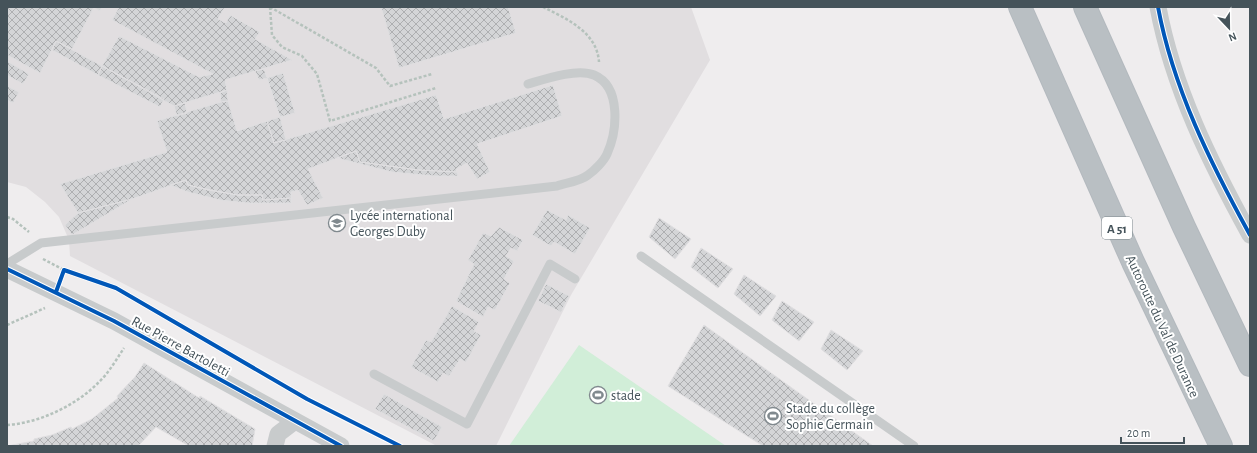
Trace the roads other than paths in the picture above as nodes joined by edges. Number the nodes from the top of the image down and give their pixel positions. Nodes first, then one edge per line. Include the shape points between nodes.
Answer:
1 (1020, 7) edge
2 (1085, 7) edge
3 (1158, 7) edge
4 (528, 84) dead end
5 (1250, 235) edge
6 (641, 256) dead end
7 (7, 264) edge
8 (7, 268) edge
9 (575, 279) dead end
10 (1250, 365) edge
11 (374, 374) dead end
12 (295, 421) junction
13 (275, 446) edge
14 (341, 446) edge
15 (914, 446) edge
16 (1220, 446) edge

1 - 16 highway, Autoroute du Val de Durance / A 51 via 1133,262
2 - 10 highway
3 - 5 street via 1171,59 1187,104 1219,176
4 - 7 lane via 570,73 594,75 609,87 616,107 614,127 606,155 588,176 557,186 41,243
6 - 15 lane
8 - 12 street, Rue Pierre Bartoletti
9 - 11 lane via 550,264 467,424
12 - 13 street via 278,434
12 - 14 street, Rue Pierre Bartoletti

